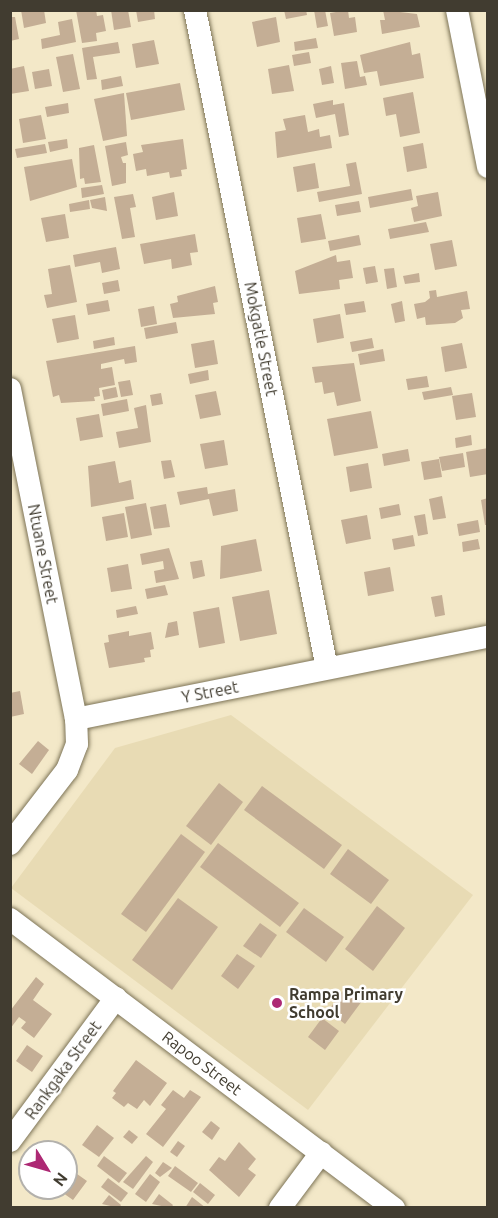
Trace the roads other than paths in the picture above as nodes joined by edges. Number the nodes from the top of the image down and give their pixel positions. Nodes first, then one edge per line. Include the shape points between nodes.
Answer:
1 (195, 10) edge
2 (457, 10) edge
3 (488, 167) edge
4 (10, 389) edge
5 (18, 471) edge
6 (488, 637) edge
7 (327, 668) junction
8 (76, 719) junction
9 (10, 844) edge
10 (10, 919) edge
11 (116, 999) junction
12 (10, 1142) edge
13 (321, 1153) junction
14 (280, 1208) edge
15 (394, 1208) edge

1 - 7 street, Mokgatle Street
2 - 3 street
4 - 5 street, Ntuane Street
5 - 8 street, Ntuane Street
6 - 7 street, Y Street
7 - 8 street, Y Street
8 - 9 street via 77,744 67,770
10 - 11 street, Rapoo Street
11 - 12 street, Rankgaka Street
11 - 13 street, Rapoo Street
13 - 14 street
13 - 15 street, Rapoo Street

